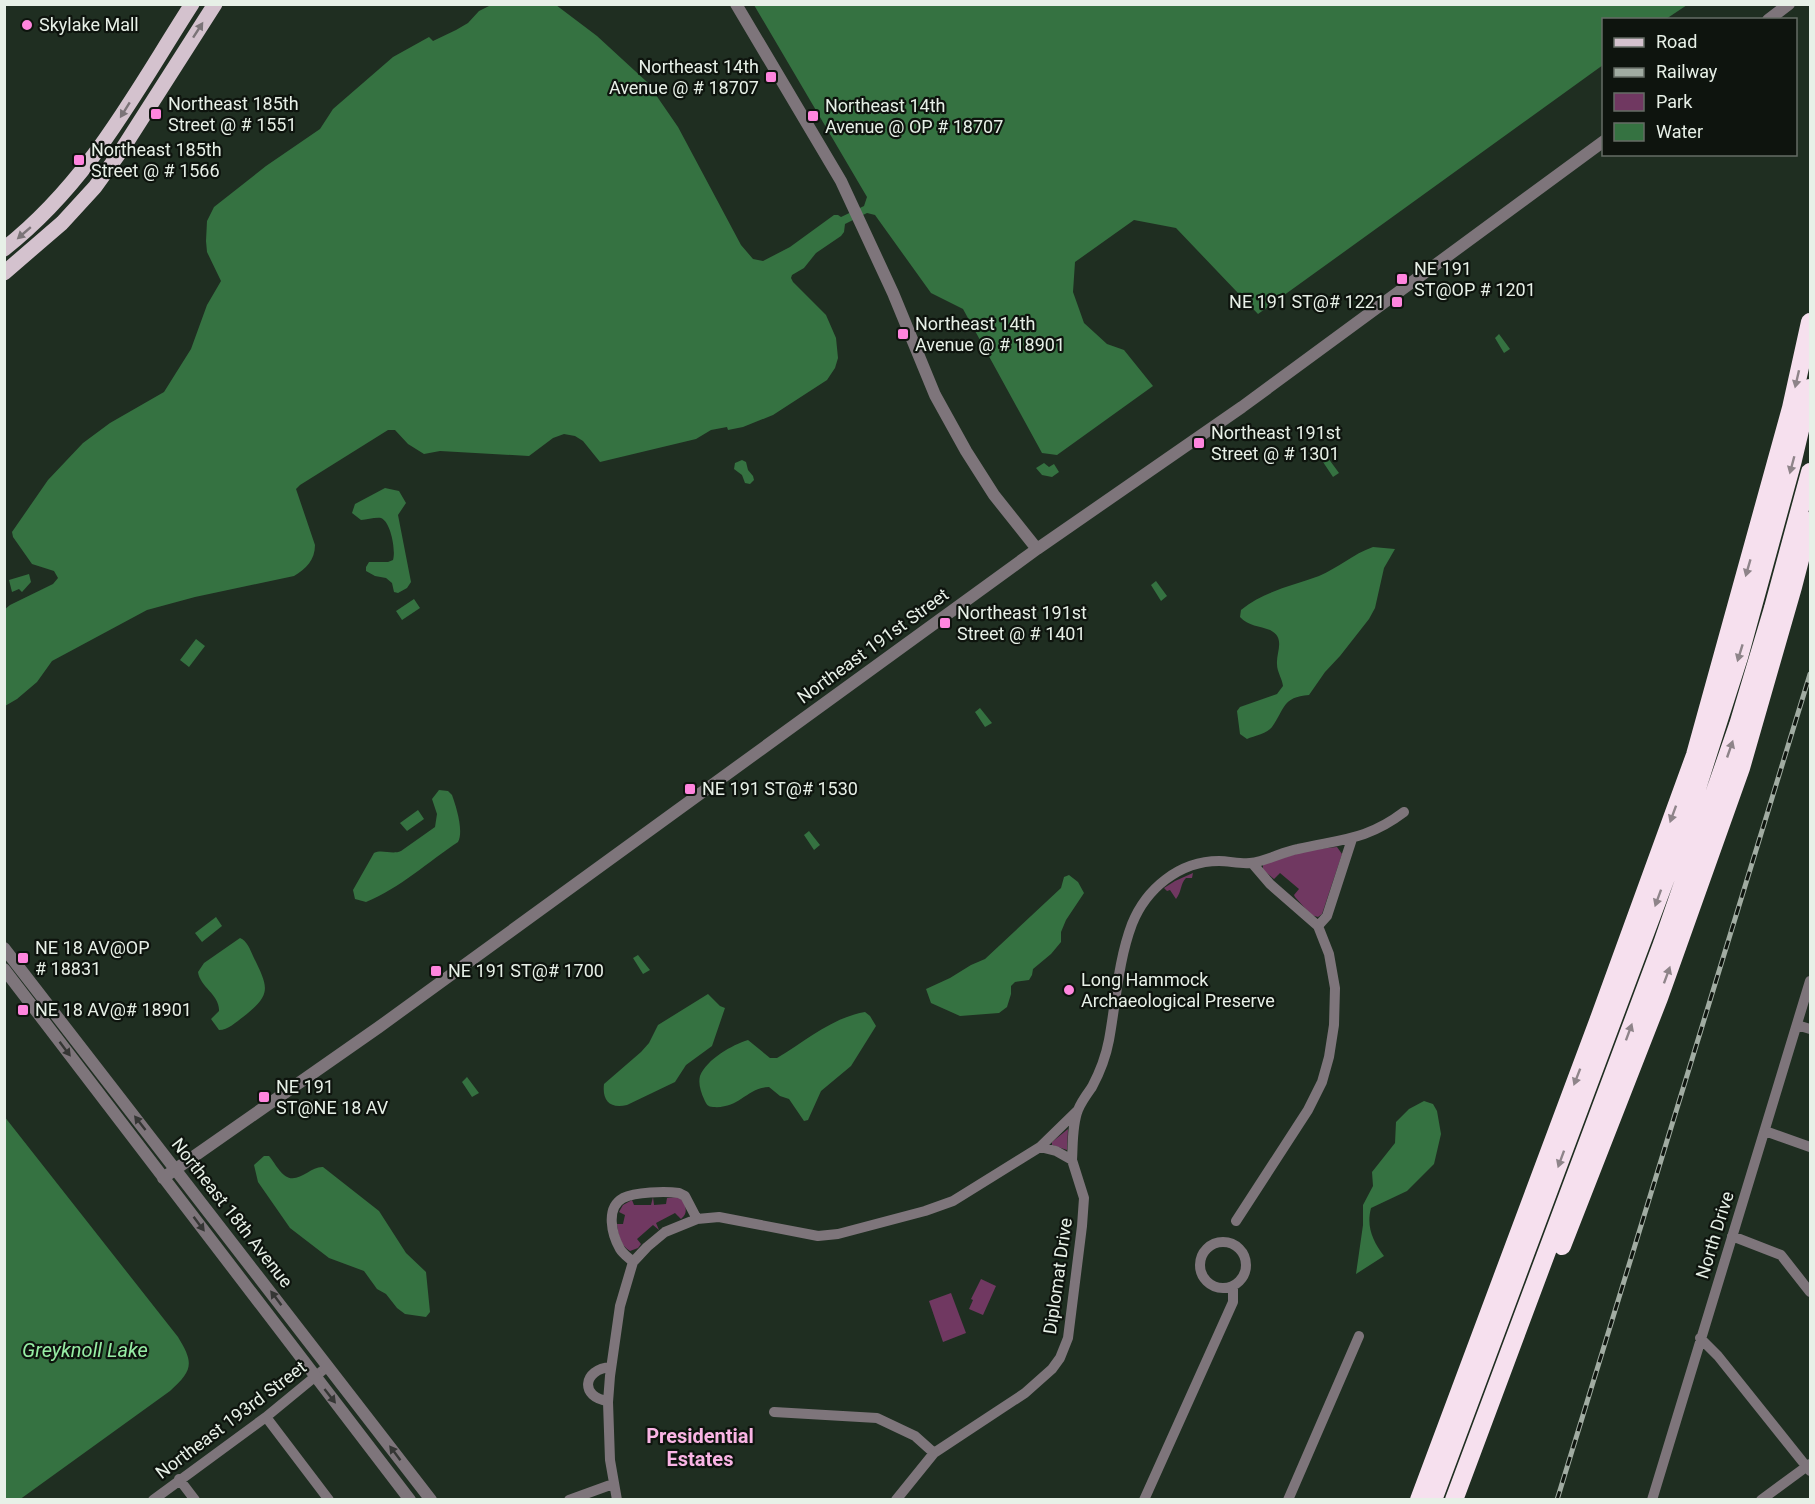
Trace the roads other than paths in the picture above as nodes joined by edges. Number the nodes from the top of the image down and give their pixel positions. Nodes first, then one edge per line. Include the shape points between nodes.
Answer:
1 (192, 4) edge
2 (215, 4) edge
3 (736, 4) edge
4 (1789, 4) edge
5 (1771, 18) edge
6 (166, 46) junction
7 (182, 56) junction
8 (1602, 142) edge
9 (71, 186) junction
10 (45, 213) junction
11 (62, 223) junction
12 (41, 243) junction
13 (4, 249) edge
14 (4, 273) edge
15 (1810, 322) edge
16 (1810, 388) edge
17 (1810, 472) edge
18 (1810, 521) edge
19 (1037, 549) junction
20 (1404, 812) dead end
21 (1352, 839) junction
22 (1252, 863) junction
23 (1318, 926) junction
24 (4, 948) edge
25 (4, 969) edge
26 (1810, 981) edge
27 (1797, 1025) junction
28 (1810, 1029) edge
29 (1078, 1110) junction
30 (1766, 1131) junction
31 (1040, 1147) junction
32 (1810, 1148) edge
33 (1072, 1160) junction
34 (177, 1169) junction
35 (163, 1178) junction
36 (697, 1219) junction
37 (1236, 1221) dead end
38 (1732, 1236) junction
39 (633, 1262) junction
40 (1233, 1286) junction
41 (1810, 1292) edge
42 (1359, 1336) dead end
43 (1700, 1338) junction
44 (328, 1366) junction
45 (611, 1367) junction
46 (315, 1377) junction
47 (608, 1401) junction
48 (774, 1412) dead end
49 (266, 1417) junction
50 (934, 1453) junction
51 (1809, 1467) edge
52 (179, 1479) junction
53 (613, 1484) junction
54 (153, 1500) edge
55 (195, 1500) edge
56 (329, 1500) edge
57 (410, 1500) edge
58 (431, 1500) edge
59 (569, 1500) edge
60 (617, 1500) edge
61 (896, 1500) edge
62 (1144, 1500) edge
63 (1288, 1500) edge
64 (1419, 1500) edge
65 (1433, 1500) edge
66 (1454, 1500) edge
67 (1465, 1500) edge
68 (1652, 1500) edge
69 (1761, 1500) edge

1 - 6 main road
7 -> 2 main road
3 - 19 street via 851,202 934,395 994,495
4 - 5 street
6 - 7 main road
6 -> 9 main road via 102,146
7 - 11 main road via 118,155
8 - 19 street, Northeast 191st Street via 1242,407
9 - 10 main road
9 - 11 main road
10 - 12 main road via 47,224
10 -> 13 main road
11 - 12 main road
12 - 14 main road
15 -> 64 highway via 1782,442 1695,755
16 -> 65 highway via 1742,646 1683,832
66 -> 17 highway via 1662,944 1734,736
67 -> 18 highway via 1659,998 1741,768
19 - 34 street, Northeast 191st Street via 386,1023
20 - 21 street via 1386,825
21 - 22 street via 1297,849
21 - 23 street via 1327,916
22 - 23 street
22 - 29 street via 1217,861 1194,865 1154,888 1141,905 1121,964 1107,1051
23 - 37 street via 1329,954 1335,988 1329,1057 1308,1110
34 -> 24 street, Northeast 18th Avenue
25 -> 35 street, Northeast 18th Avenue
26 - 27 street, North Drive
27 - 28 street
27 - 30 street, North Drive
29 - 31 street
29 - 33 street
30 - 32 street
30 - 38 street, North Drive
31 - 33 street
31 - 36 street via 953,1201 838,1234 818,1236 719,1217
33 - 50 street, Diplomat Drive via 1084,1198 1083,1226 1068,1338 1060,1358 1025,1393
34 - 35 street, Northeast 191st Street
44 -> 34 street, Northeast 18th Avenue
35 -> 46 street, Northeast 18th Avenue
36 - 39 street via 666,1232
36 - 39 street via 685,1196 679,1193 620,1199 614,1207 612,1226 620,1250
38 - 41 street via 1781,1255
38 - 43 street, North Drive
39 - 45 street via 620,1306
40 - 40 street via 1214,1286 1203,1277 1202,1255 1211,1244 1227,1241 1245,1256 1246,1272
40 - 62 street via 1233,1302
42 - 63 street
43 - 51 street
43 - 68 street, North Drive
44 - 46 street, Northeast 193rd Street
58 -> 44 street, Northeast 18th Avenue
45 - 47 street
45 - 47 street via 594,1372 588,1386 596,1398
46 - 49 street, Northeast 193rd Street
46 -> 57 street, Northeast 18th Avenue
47 - 53 street
48 - 50 street via 877,1418 915,1436
49 - 52 street, Northeast 193rd Street
49 - 56 street
50 - 61 street, Diplomat Drive
51 - 69 street
52 - 54 street, Northeast 193rd Street
52 - 55 street
53 - 59 street
53 - 60 street

